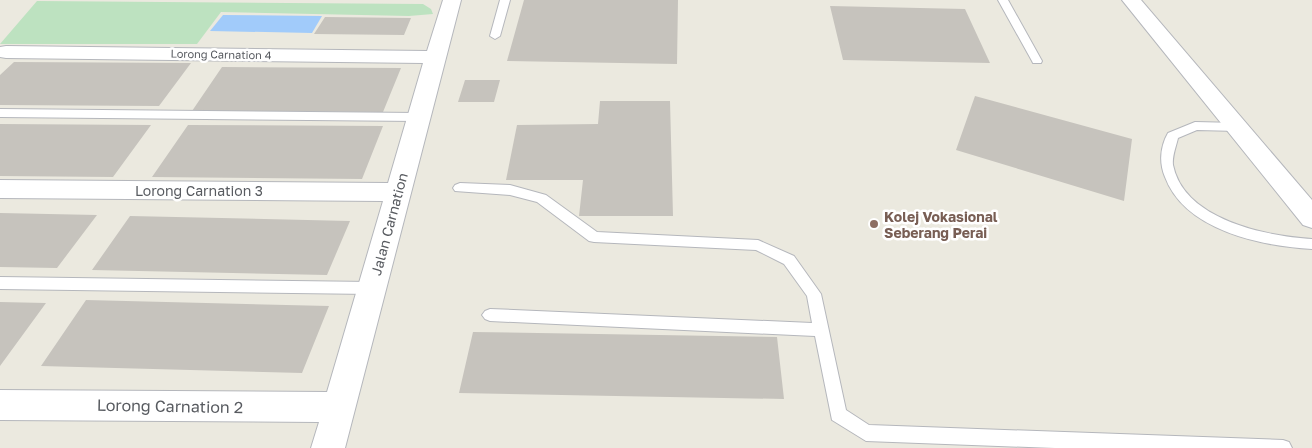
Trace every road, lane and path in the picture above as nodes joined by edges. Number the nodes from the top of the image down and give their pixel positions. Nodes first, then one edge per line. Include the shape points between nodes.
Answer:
1 (452, 0) edge
2 (505, 0) edge
3 (1003, 0) edge
4 (1132, 0) edge
5 (495, 36) dead end
6 (6, 52) dead end
7 (435, 57) junction
8 (1037, 61) dead end
9 (0, 113) edge
10 (418, 117) junction
11 (1238, 127) junction
12 (460, 188) dead end
13 (0, 189) edge
14 (397, 192) junction
15 (1312, 218) edge
16 (1312, 244) edge
17 (0, 283) edge
18 (371, 288) junction
19 (490, 315) dead end
20 (821, 330) junction
21 (0, 404) edge
22 (339, 408) junction
23 (328, 448) edge
24 (1283, 448) edge

1 - 7 street, Jalan Carnation
2 - 5 lane
3 - 8 lane
4 - 11 street
6 - 7 street, Lorong Carnation 4
7 - 10 street, Jalan Carnation
9 - 10 lane
10 - 14 street, Jalan Carnation
11 - 15 street
11 - 16 lane via 1195,126 1172,136 1166,165 1176,189 1201,213 1241,232
12 - 20 lane via 510,190 541,198 594,237 758,245 789,260 814,294
13 - 14 street, Lorong Carnation 3
14 - 18 street, Jalan Carnation
17 - 18 lane
18 - 22 street, Jalan Carnation
19 - 20 lane
20 - 24 lane via 838,414 866,433
21 - 22 street, Lorong Carnation 2
22 - 23 street, Jalan Carnation

